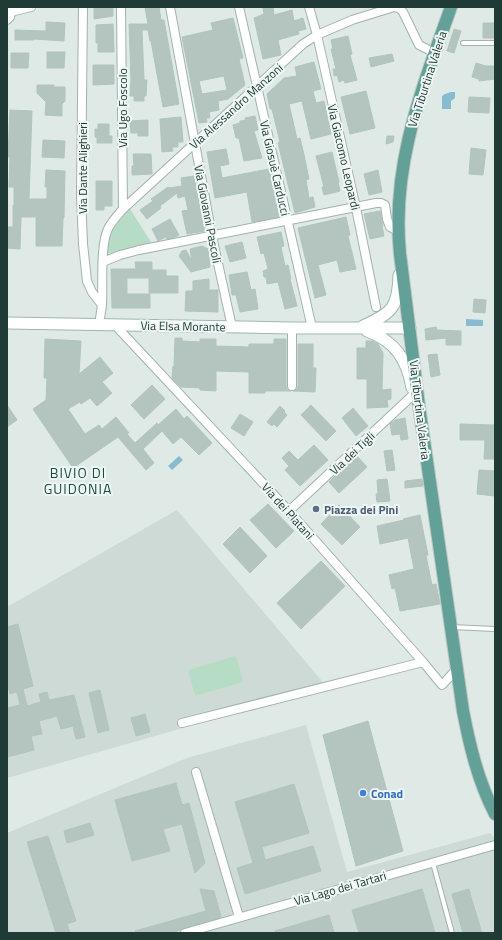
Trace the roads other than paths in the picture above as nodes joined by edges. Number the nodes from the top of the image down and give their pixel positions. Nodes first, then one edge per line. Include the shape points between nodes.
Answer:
1 (31, 7) edge
2 (83, 7) edge
3 (121, 7) edge
4 (170, 7) edge
5 (240, 7) edge
6 (309, 7) edge
7 (451, 7) edge
8 (9, 10) edge
9 (7, 20) edge
10 (317, 35) junction
11 (463, 42) dead end
12 (495, 43) edge
13 (434, 53) junction
14 (257, 88) junction
15 (195, 144) junction
16 (356, 208) junction
17 (123, 209) junction
18 (287, 221) junction
19 (398, 229) junction
20 (212, 236) junction
21 (400, 254) junction
22 (103, 262) junction
23 (102, 305) junction
24 (376, 307) dead end
25 (7, 323) edge
26 (99, 325) junction
27 (115, 325) junction
28 (232, 327) junction
29 (292, 328) junction
30 (312, 328) junction
31 (359, 328) junction
32 (410, 328) junction
33 (292, 386) dead end
34 (414, 394) junction
35 (420, 406) junction
36 (289, 511) junction
37 (450, 627) junction
38 (495, 629) edge
39 (423, 662) junction
40 (456, 670) junction
41 (182, 723) dead end
42 (196, 772) dead end
43 (495, 814) edge
44 (495, 845) edge
45 (433, 862) junction
46 (239, 917) junction
47 (185, 933) edge
48 (452, 933) edge

1 - 8 street
2 - 23 street, Via Dante Alighieri via 83,244 87,281
3 - 17 street, Via Ugo Foscolo
4 - 15 street, Via Giovanni Pascoli
5 - 14 street, Via Giosuè Carducci
6 - 10 street, Via Giacomo Leopardi
7 - 13 main road, Via Tiburtina Valeria
8 - 9 street via 10,17
10 - 13 street, Via Alessandro Manzoni via 366,15 397,8 404,14 419,45
10 - 14 street, Via Alessandro Manzoni via 303,44
10 - 16 street, Via Giacomo Leopardi
11 - 12 lane
13 - 19 main road, Via Tiburtina Valeria via 407,142 399,192
14 - 15 street, Via Alessandro Manzoni
14 - 18 street, Via Giosuè Carducci
15 - 17 street, Via Alessandro Manzoni
15 - 20 street, Via Giovanni Pascoli
16 - 18 street
16 - 19 street via 381,203 386,208 390,227
16 - 24 street, Via Giacomo Leopardi
17 - 22 street, Via Alessandro Manzoni via 107,230
18 - 20 street
18 - 30 street, Via Giosuè Carducci
19 - 21 main road, Via Tiburtina Valeria
20 - 22 street via 139,250
20 - 28 street, Via Giovanni Pascoli
21 - 31 street, Via Elsa Morante via 398,289 394,304 382,317
21 - 32 main road, Via Tiburtina Valeria
22 - 23 street, Via Alessandro Manzoni
23 - 26 street
25 - 26 street, Via Elsa Morante
26 - 27 street, Via Elsa Morante
27 - 28 street, Via Elsa Morante
27 - 36 street, Via dei Platani
28 - 29 street, Via Elsa Morante
29 - 30 street, Via Elsa Morante
29 - 33 street
30 - 31 street, Via Elsa Morante
31 - 32 street, Via Elsa Morante
31 - 34 street, Via Elsa Morante via 380,336 395,348 406,366
32 - 35 main road, Via Tiburtina Valeria
34 - 35 street, Via Elsa Morante
34 - 36 street, Via dei Tigli
35 - 37 main road, Via Tiburtina Valeria
36 - 39 street, Via dei Platani
37 - 38 lane
37 - 40 main road, Via Tiburtina Valeria
39 - 40 street, Via dei Platani via 442,685
39 - 41 street
40 - 43 main road, Via Tiburtina Valeria via 474,760
42 - 46 street
44 - 45 street, Via Lago dei Tartari
45 - 46 street, Via Lago dei Tartari
45 - 48 lane
46 - 47 street, Via Lago dei Tartari

